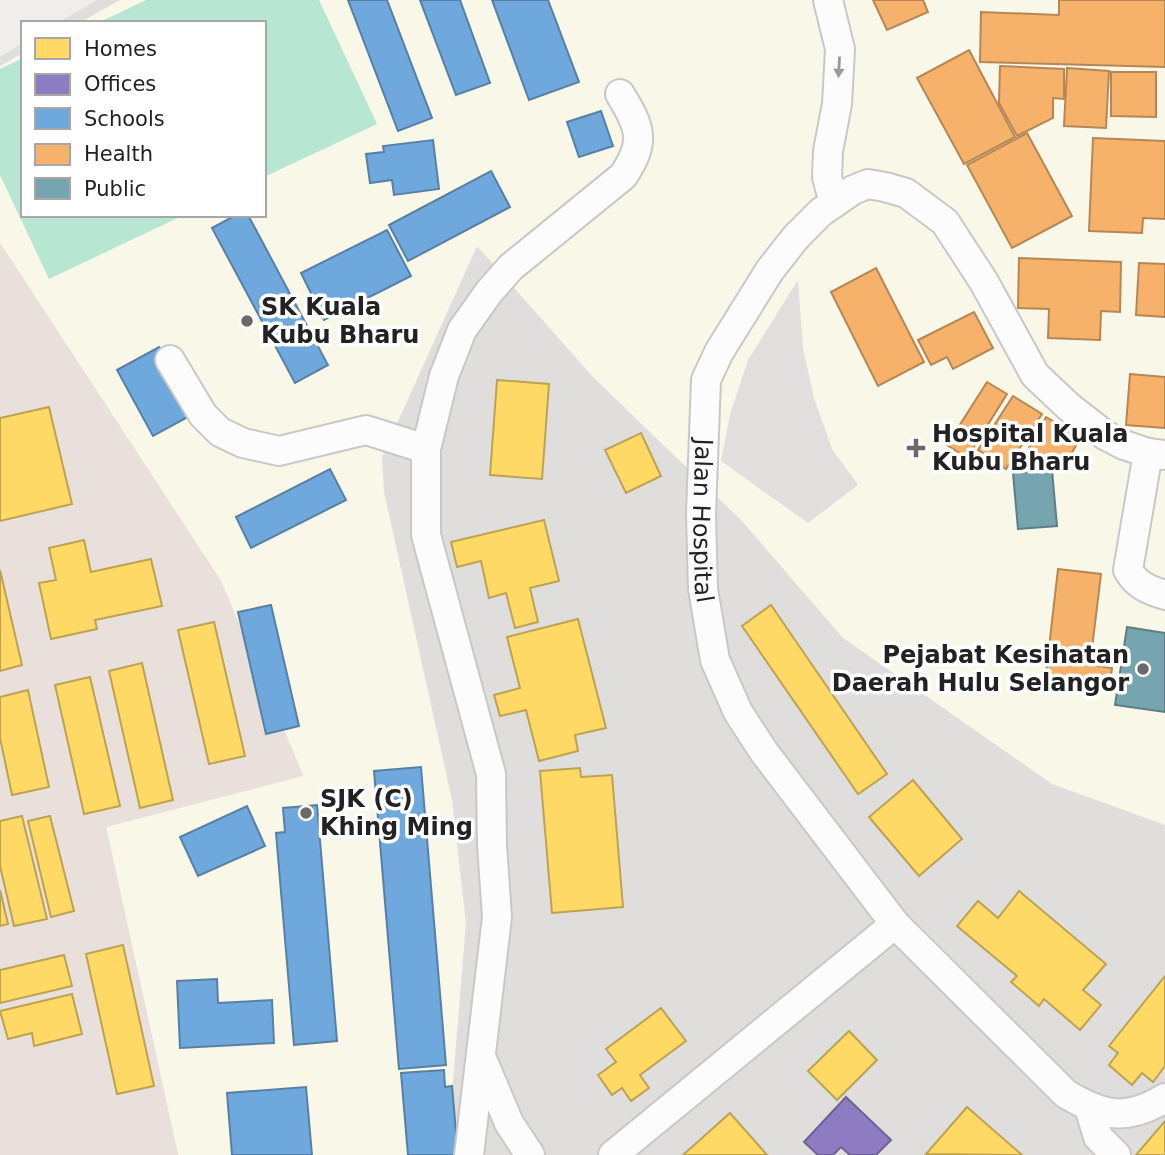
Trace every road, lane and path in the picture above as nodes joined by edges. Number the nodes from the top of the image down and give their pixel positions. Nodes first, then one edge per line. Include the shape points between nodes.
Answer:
1 (828, 0) edge
2 (620, 94) dead end
3 (834, 202) junction
4 (170, 360) dead end
5 (426, 449) junction
6 (1156, 454) edge
7 (1165, 595) edge
8 (895, 925) junction
9 (482, 1059) junction
10 (1165, 1098) edge
11 (1089, 1107) junction
12 (469, 1155) edge
13 (530, 1155) edge
14 (613, 1155) edge
15 (1116, 1155) edge

1 -> 3 street via 840,49 828,151 827,177
2 - 5 street via 640,135 635,158 623,176 511,267 489,292 462,330 444,376
3 - 6 street, Jalan Hospital via 868,184 885,187 906,193 945,222 1035,375 1105,435
3 - 8 street, Jalan Hospital via 796,237 770,270 706,380 703,589 715,660 738,712
4 - 5 street via 203,415 220,432 243,443 279,451 366,430
5 - 9 street via 426,535 491,774 497,917
6 - 7 street via 1128,570 1133,580
8 - 11 street, Jalan Hospital via 1066,1094
8 - 14 street
9 - 12 street
9 - 13 street via 509,1122
10 - 11 street via 1126,1115
11 - 15 street via 1098,1137

